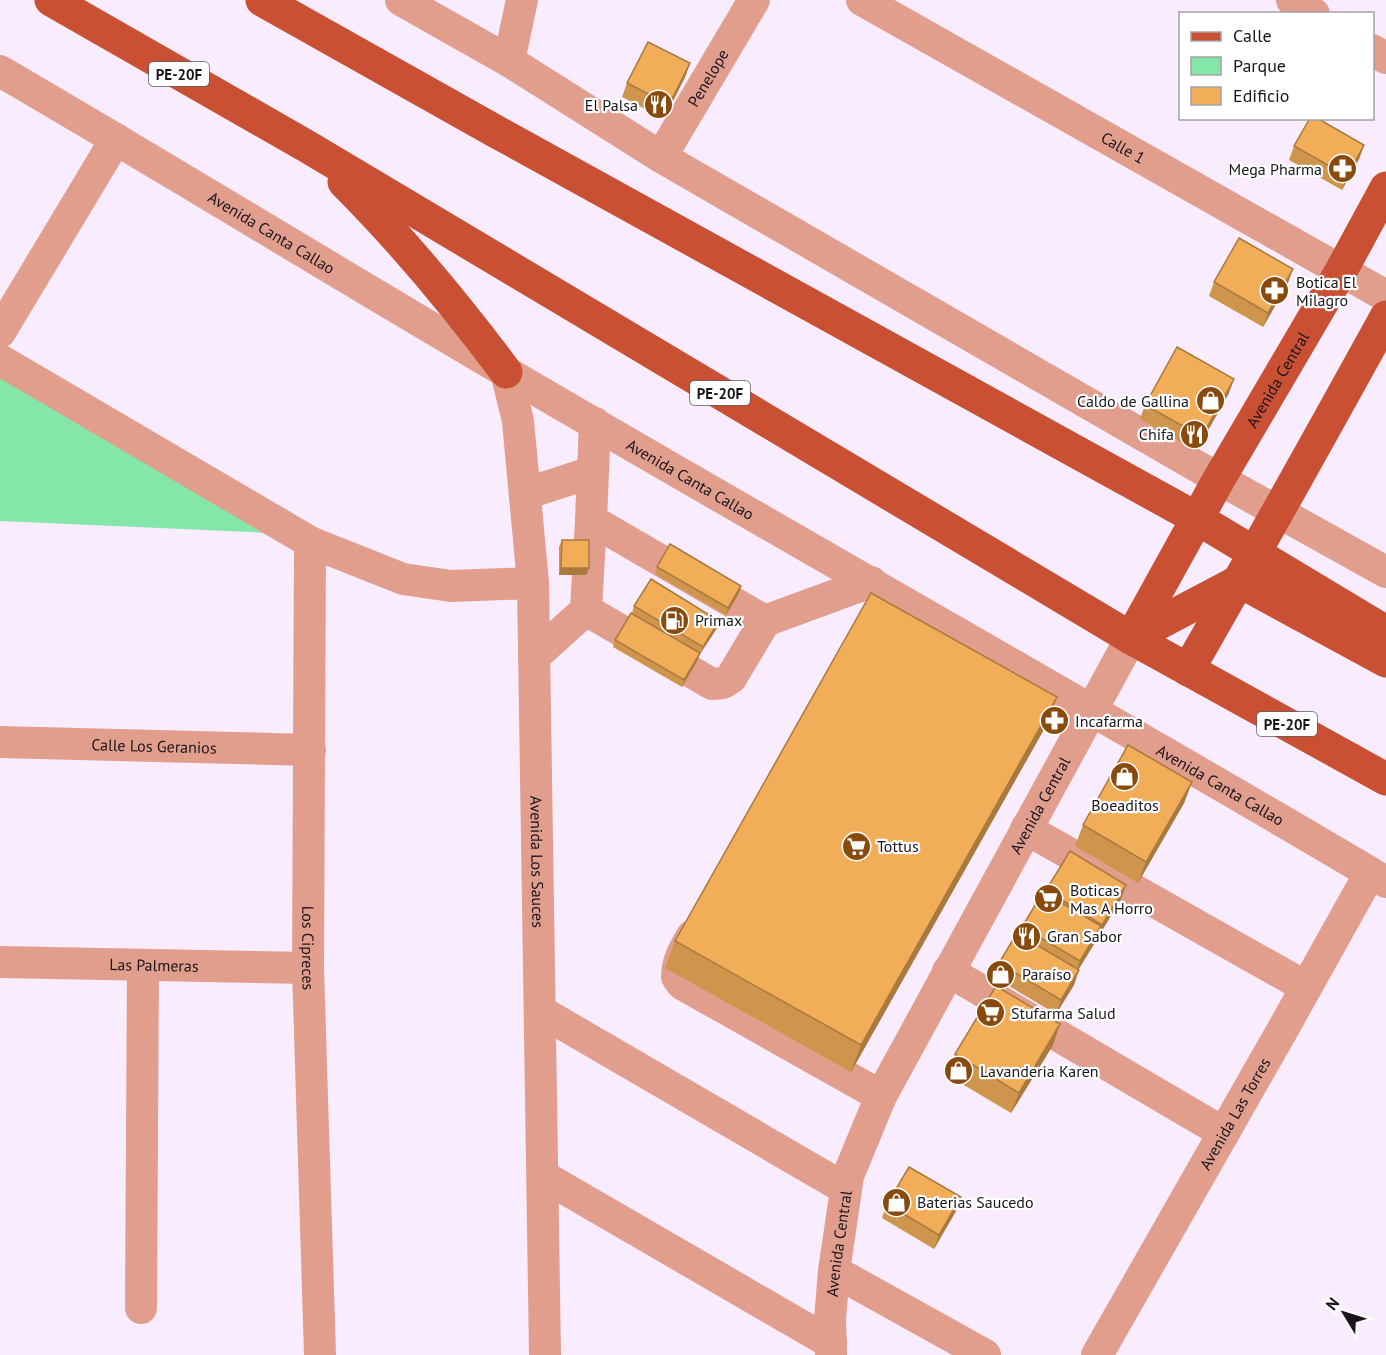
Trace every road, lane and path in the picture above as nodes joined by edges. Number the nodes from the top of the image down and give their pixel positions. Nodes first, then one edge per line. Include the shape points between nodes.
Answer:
1 (51, 0) edge
2 (262, 0) edge
3 (401, 0) edge
4 (522, 0) edge
5 (754, 0) edge
6 (1292, 0) edge
7 (873, 3) edge
8 (1311, 12) edge
9 (509, 61) junction
10 (0, 71) edge
11 (116, 139) junction
12 (308, 147) junction
13 (661, 157) junction
14 (1386, 188) edge
15 (1341, 271) junction
16 (1386, 296) edge
17 (1386, 317) edge
18 (0, 332) edge
19 (0, 360) edge
20 (506, 372) junction
21 (595, 423) junction
22 (592, 472) junction
23 (1219, 479) junction
24 (525, 494) junction
25 (1277, 512) junction
26 (1198, 519) junction
27 (591, 520) junction
28 (310, 542) junction
29 (1255, 553) junction
30 (1386, 572) edge
31 (1239, 581) junction
32 (533, 583) junction
33 (879, 598) junction
34 (586, 610) junction
35 (765, 621) junction
36 (1386, 632) edge
37 (1131, 638) junction
38 (534, 657) junction
39 (1386, 661) edge
40 (1188, 670) junction
41 (1091, 710) junction
42 (0, 742) edge
43 (310, 750) junction
44 (1386, 779) edge
45 (1026, 829) junction
46 (1378, 878) edge
47 (707, 909) edge
48 (0, 962) edge
49 (143, 965) junction
50 (308, 968) junction
51 (948, 971) junction
52 (1306, 987) junction
53 (540, 1011) junction
54 (881, 1096) junction
55 (1224, 1133) junction
56 (543, 1176) junction
57 (846, 1189) junction
58 (834, 1271) junction
59 (141, 1308) dead end
60 (831, 1349) edge
61 (320, 1355) edge
62 (544, 1355) edge
63 (985, 1355) edge
64 (1097, 1355) edge

1 - 12 main road, PE-20F
2 - 26 main road
3 - 9 street
4 - 9 street
5 - 13 street, Penelope
6 - 8 street
7 - 15 street, Calle 1
9 - 13 street
10 - 11 street, Avenida Canta Callao
11 - 18 street
11 - 20 street, Avenida Canta Callao
12 - 20 main road via 376,214 437,283
12 - 37 main road, PE-20F
13 - 23 street
14 - 15 main road, Avenida Central
15 - 16 street, Calle 1
15 - 23 main road, Avenida Central
17 - 25 main road
19 - 28 street
20 - 21 street, Avenida Canta Callao
20 - 24 street, Avenida Los Sauces via 518,421
21 - 22 street
21 - 33 street, Avenida Canta Callao
22 - 24 street
22 - 27 street
23 - 25 street
23 - 26 main road, Avenida Central
24 - 32 street, Avenida Los Sauces
25 - 29 main road
25 - 30 street
26 - 29 main road
26 - 37 main road, Avenida Central
27 - 34 street
27 - 35 street
28 - 32 street via 403,579 451,586
28 - 43 street, Los Cipreces
29 - 31 main road
29 - 36 main road
31 - 37 main road
31 - 39 main road
31 - 40 main road
32 - 38 street, Avenida Los Sauces
33 - 35 street
33 - 41 street, Avenida Canta Callao
34 - 35 street via 712,684 731,678
34 - 38 street
37 - 40 main road, PE-20F
37 - 41 street, Avenida Central
38 - 53 street, Avenida Los Sauces
40 - 44 main road, PE-20F
41 - 45 street, Avenida Central
41 - 46 street, Avenida Canta Callao
42 - 43 street, Calle Los Geranios
43 - 50 street, Los Cipreces
45 - 51 street, Avenida Central
45 - 52 street
46 - 52 street, Avenida Las Torres
47 - 54 street via 679,960 677,977 682,984
48 - 49 street, Las Palmeras
49 - 50 street, Las Palmeras
49 - 59 street
50 - 61 street, Los Cipreces
51 - 54 street, Avenida Central
51 - 55 street
52 - 55 street, Avenida Las Torres
53 - 56 street, Avenida Los Sauces
53 - 57 street
54 - 57 street, Avenida Central
55 - 64 street, Avenida Las Torres
56 - 60 street
56 - 62 street, Avenida Los Sauces
57 - 58 street, Avenida Central
58 - 60 street, Avenida Central
58 - 63 street

